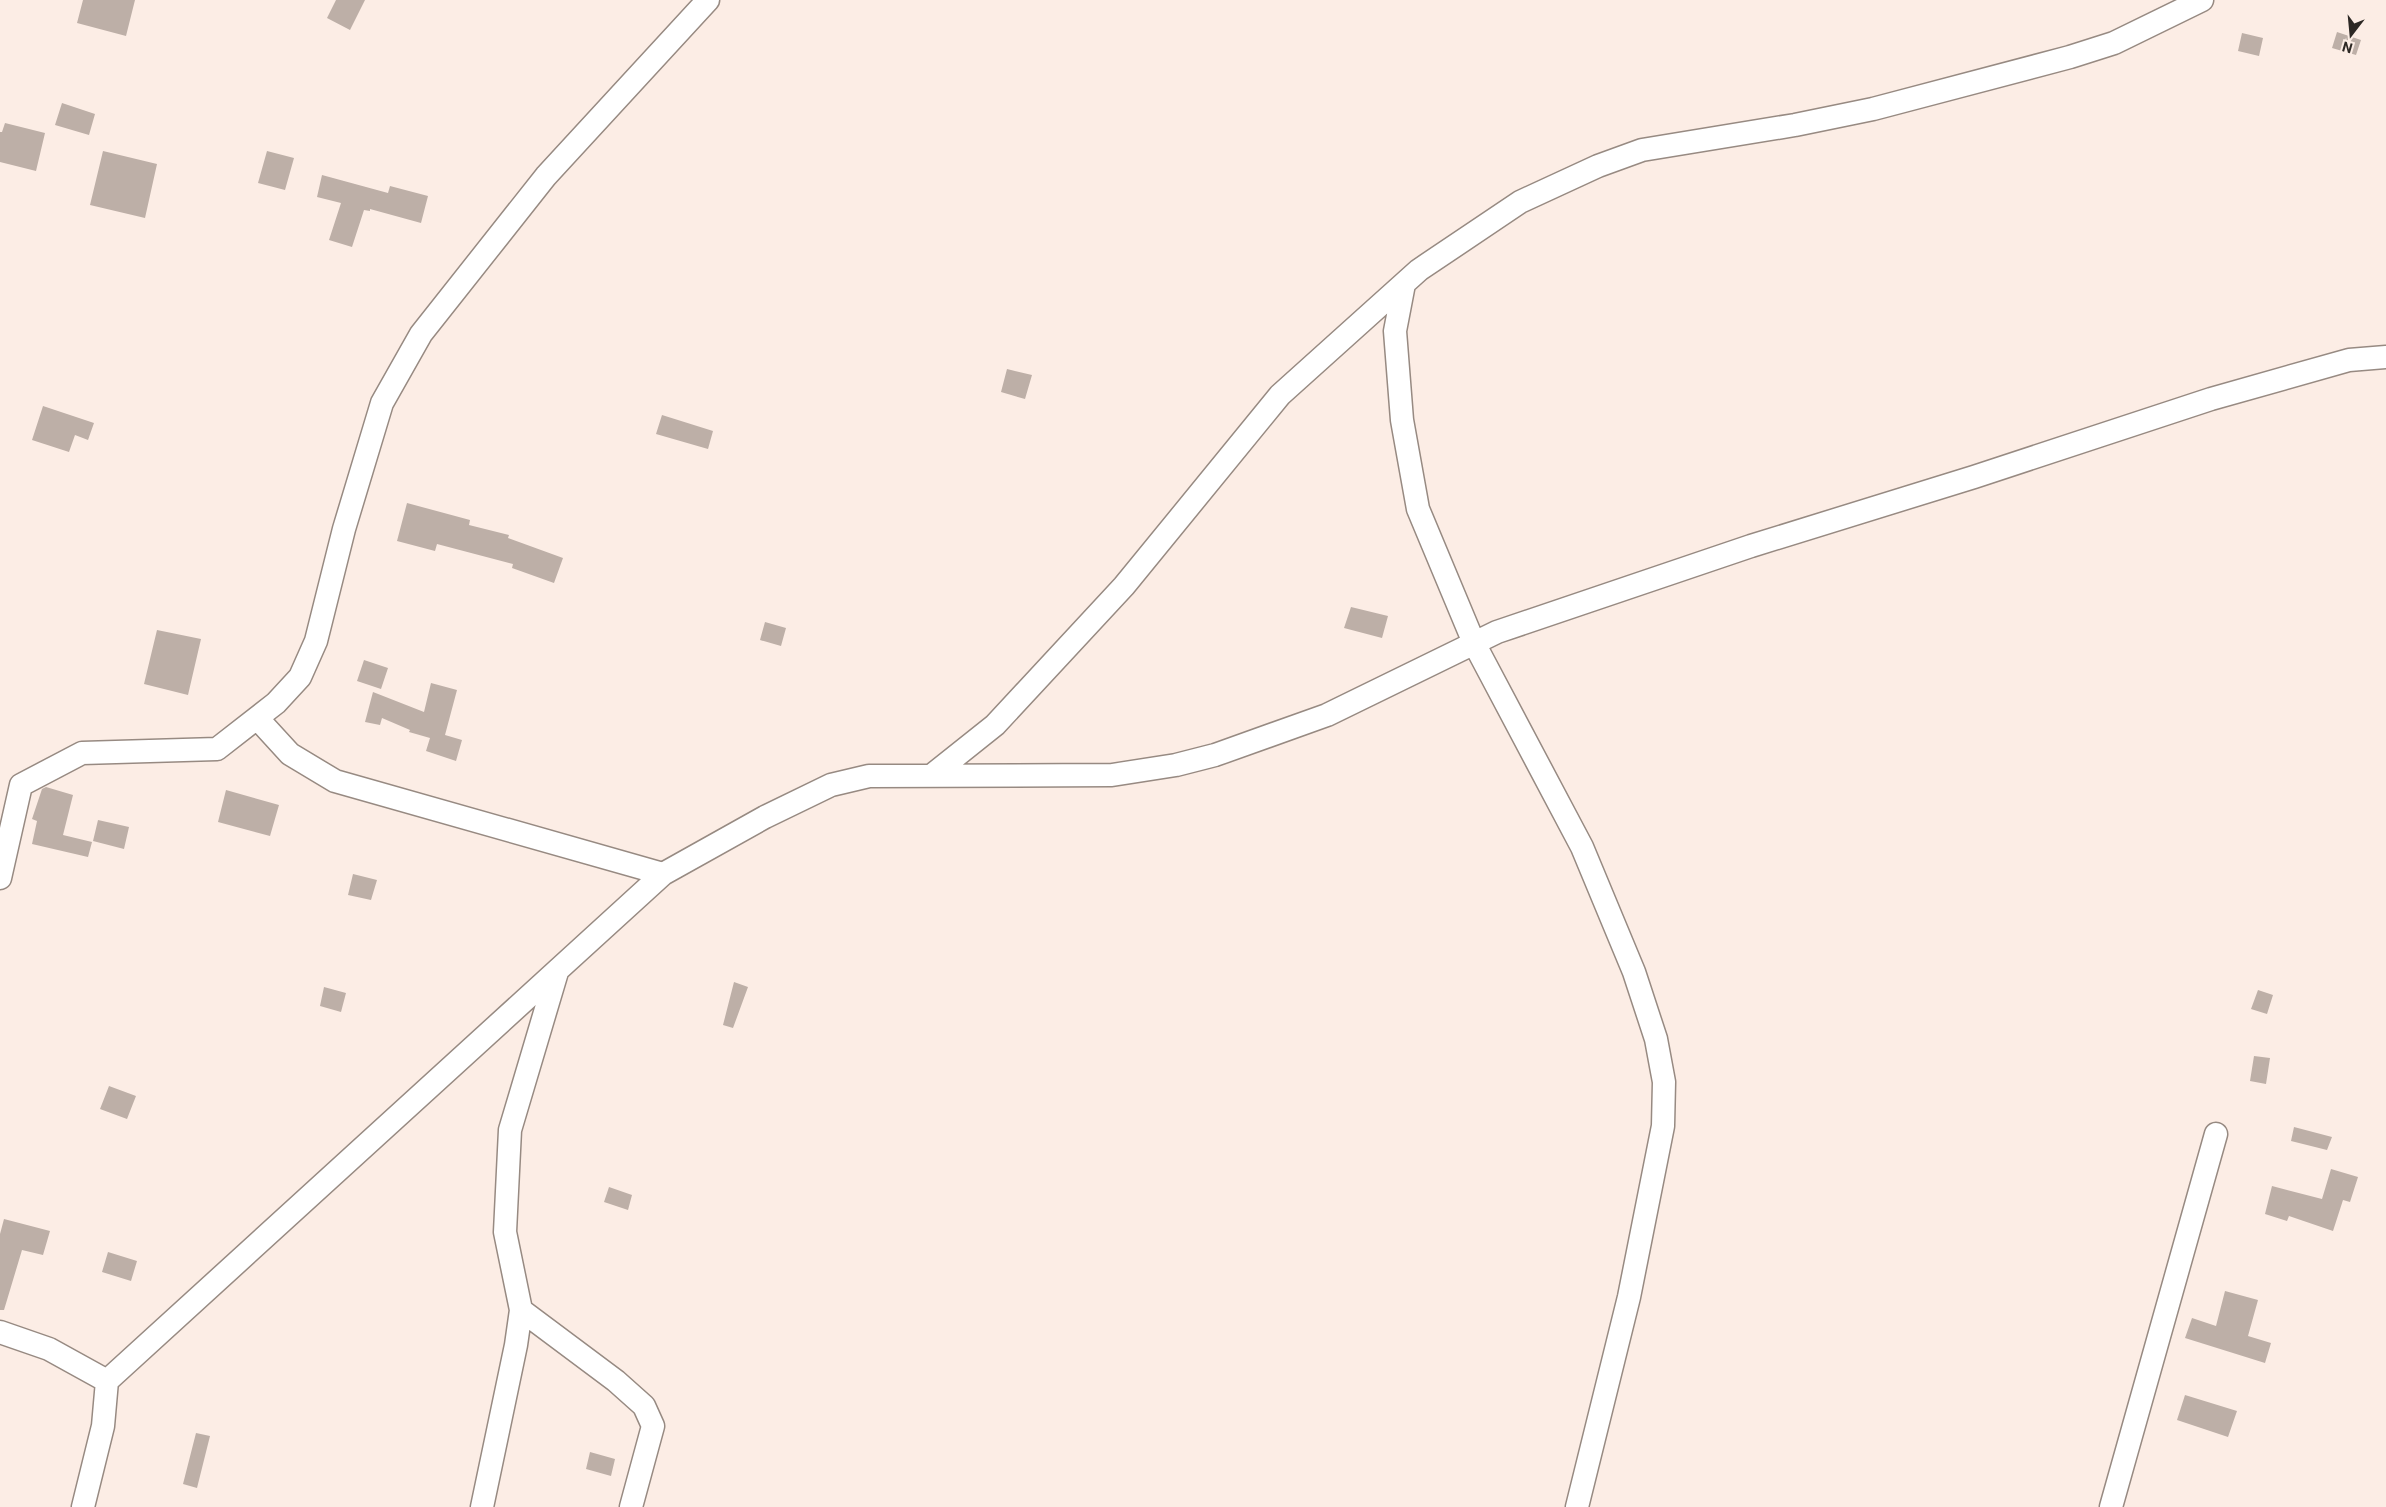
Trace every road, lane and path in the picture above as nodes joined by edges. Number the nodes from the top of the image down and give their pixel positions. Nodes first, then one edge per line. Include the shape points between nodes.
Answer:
1 (708, 0) edge
2 (2202, 0) edge
3 (1404, 284) junction
4 (2386, 357) edge
5 (1474, 644) junction
6 (257, 718) junction
7 (931, 776) junction
8 (663, 874) junction
9 (0, 878) edge
10 (558, 971) junction
11 (2216, 1134) dead end
12 (521, 1310) junction
13 (0, 1332) edge
14 (107, 1381) junction
15 (484, 1506) edge
16 (83, 1507) edge
17 (631, 1507) edge
18 (1578, 1507) edge
19 (2111, 1507) edge

1 - 6 street via 546,176 421,334 382,403 344,529 316,641 300,677
2 - 3 street via 2114,43 2061,60 1796,126 1642,150 1598,166 1520,202 1419,270
3 - 5 street via 1395,331 1402,420 1418,509
3 - 7 street via 1280,395 1124,586 995,725
4 - 5 street via 2349,360 2211,399 1751,546 1497,632
5 - 7 street via 1327,715 1215,756 1112,775
5 - 18 street via 1582,847 1634,972 1656,1039 1664,1082 1663,1126 1631,1288
6 - 8 street via 290,754 335,781
6 - 9 street via 216,749 82,753 21,785
7 - 8 street via 869,776 831,785 765,817
8 - 10 street
10 - 12 street via 510,1130 505,1232
10 - 14 street via 421,1092
11 - 19 street
12 - 15 street
12 - 17 street via 644,1406 653,1426
13 - 14 street via 49,1349
14 - 16 street via 103,1426

